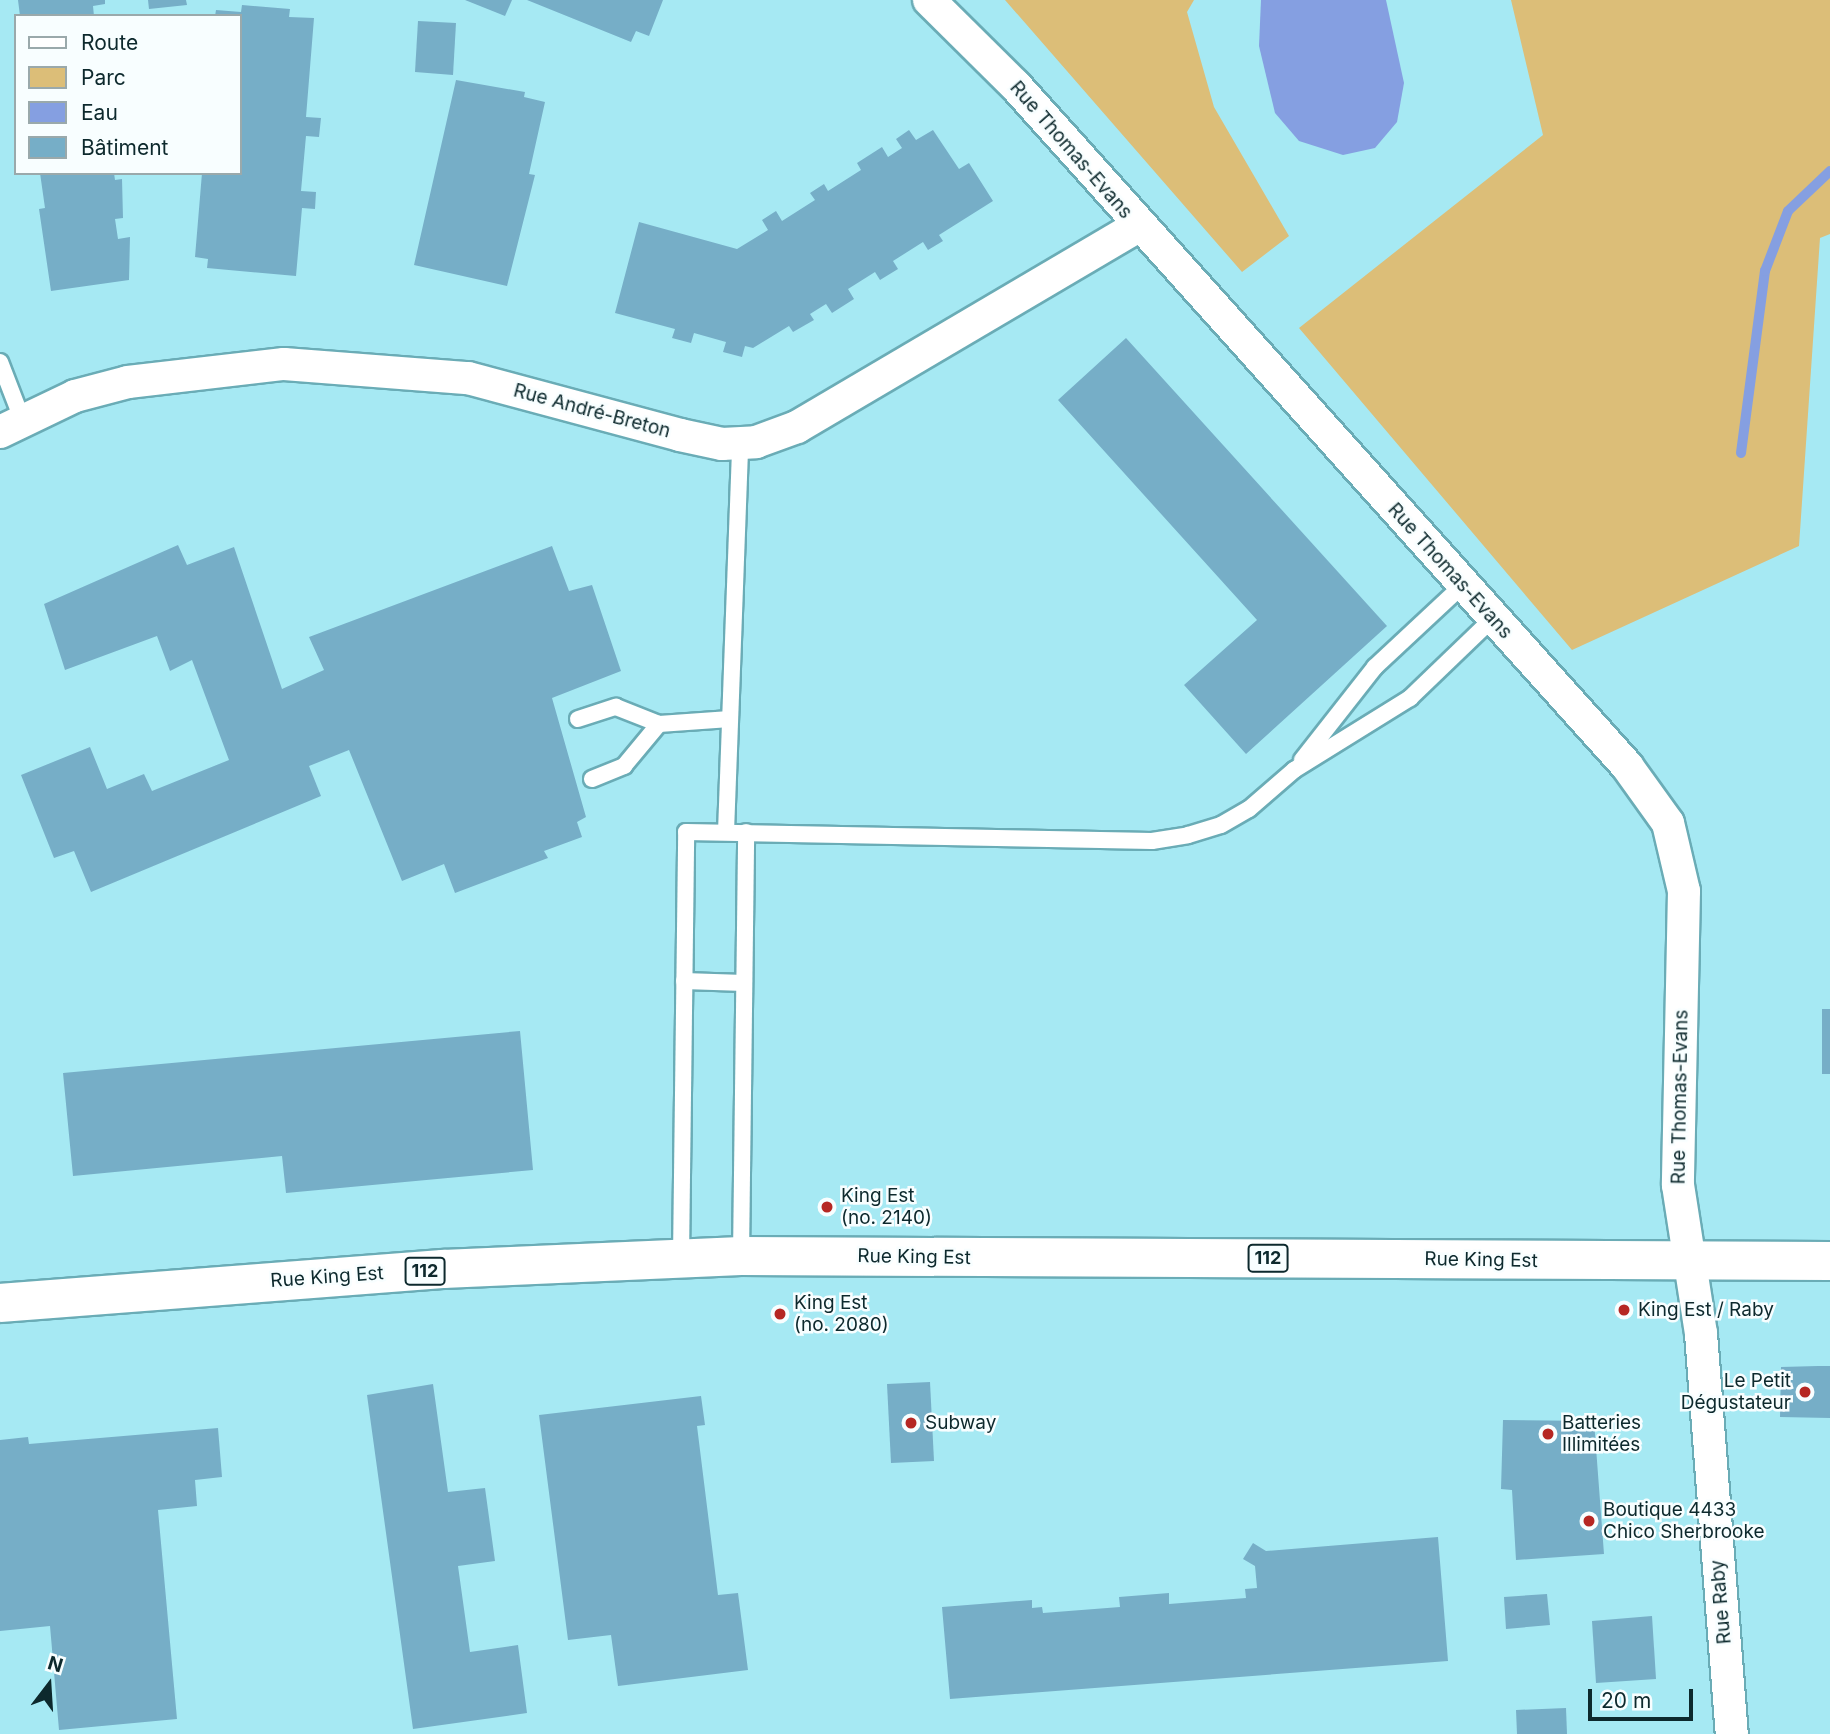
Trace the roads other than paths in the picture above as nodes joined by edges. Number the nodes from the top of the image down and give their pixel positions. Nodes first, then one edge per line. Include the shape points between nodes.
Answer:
1 (929, 0) edge
2 (1139, 226) junction
3 (0, 362) edge
4 (11, 425) edge
5 (740, 443) junction
6 (1463, 585) junction
7 (1493, 618) junction
8 (578, 719) dead end
9 (730, 719) junction
10 (659, 724) junction
11 (1294, 770) junction
12 (592, 779) dead end
13 (726, 832) junction
14 (746, 832) junction
15 (684, 981) junction
16 (744, 983) junction
17 (741, 1256) junction
18 (681, 1258) junction
19 (1686, 1261) junction
20 (1830, 1261) edge
21 (0, 1303) edge
22 (1732, 1734) edge

1 - 2 street, Rue Thomas-Evans via 1015,85
2 - 5 street, Rue André-Breton via 797,427
2 - 6 street, Rue Thomas-Evans
3 - 4 lane
4 - 5 street, Rue André-Breton via 75,396 128,382 284,364 468,378 680,435
5 - 9 lane
6 - 7 street, Rue Thomas-Evans
6 - 11 lane via 1375,667
7 - 11 lane via 1410,698
7 - 19 street, Rue Thomas-Evans via 1649,792 1668,823 1684,891 1678,1185
8 - 10 lane via 616,706
9 - 10 lane
9 - 13 lane
10 - 12 lane via 624,766
11 - 14 lane via 1249,809 1221,825 1152,841
13 - 14 lane
13 - 15 lane via 686,832
14 - 16 lane
15 - 16 lane
15 - 18 lane
16 - 17 lane
17 - 18 main road, Rue King Est / 112
17 - 19 main road, Rue King Est / 112
18 - 21 main road, Rue King Est / 112 via 443,1269
19 - 20 main road, Rue King Est / 112
19 - 22 street, Rue Raby via 1701,1334

